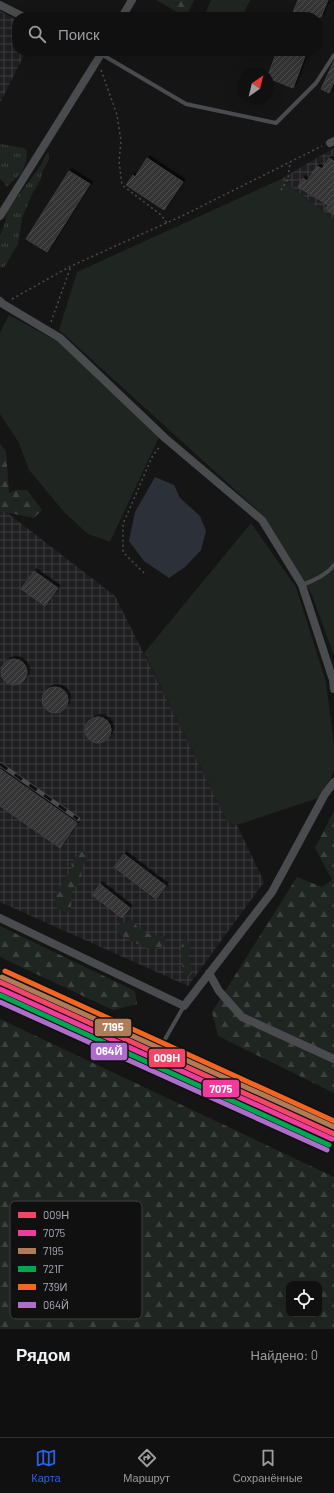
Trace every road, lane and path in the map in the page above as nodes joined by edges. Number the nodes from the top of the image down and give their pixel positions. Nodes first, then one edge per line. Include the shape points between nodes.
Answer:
1 (132, 0) edge
2 (0, 5) edge
3 (14, 12) edge
4 (125, 12) edge
5 (334, 55) edge
6 (98, 56) edge
7 (100, 56) edge
8 (102, 56) edge
9 (332, 142) edge
10 (290, 162) junction
11 (281, 190) dead end
12 (0, 216) edge
13 (167, 223) junction
14 (71, 266) junction
15 (1, 303) edge
16 (50, 332) junction
17 (165, 438) junction
18 (334, 565) edge
19 (144, 573) dead end
20 (302, 585) junction
21 (334, 689) edge
22 (334, 782) edge
23 (0, 918) edge
24 (209, 974) junction
25 (184, 1006) junction
26 (164, 1041) dead end
27 (148, 1042) dead end
28 (151, 1044) dead end
29 (160, 1048) junction
30 (131, 1054) dead end
31 (143, 1059) dead end
32 (334, 1059) edge
33 (154, 1064) junction

1 - 4 street
2 - 3 street
5 - 8 lane via 316,83 276,123 186,104
6 - 12 street
7 - 13 path via 117,115 121,140 119,161 122,185 161,215
9 - 10 path
10 - 11 path via 288,179
10 - 13 path
13 - 14 path
14 - 15 path
14 - 16 path via 51,320
15 - 16 street
16 - 17 street via 60,338
17 - 19 path via 152,457 123,524 123,552
17 - 20 street via 262,520
18 - 20 lane via 331,570
20 - 21 street
22 - 24 street via 324,794 272,892
23 - 25 street
24 - 25 street
24 - 32 street via 219,991 242,1017
25 - 26 lane
27 - 29 path via 150,1039 162,1045
28 - 29 path
29 - 33 path
30 - 33 path via 129,1058 144,1065
31 - 33 path

